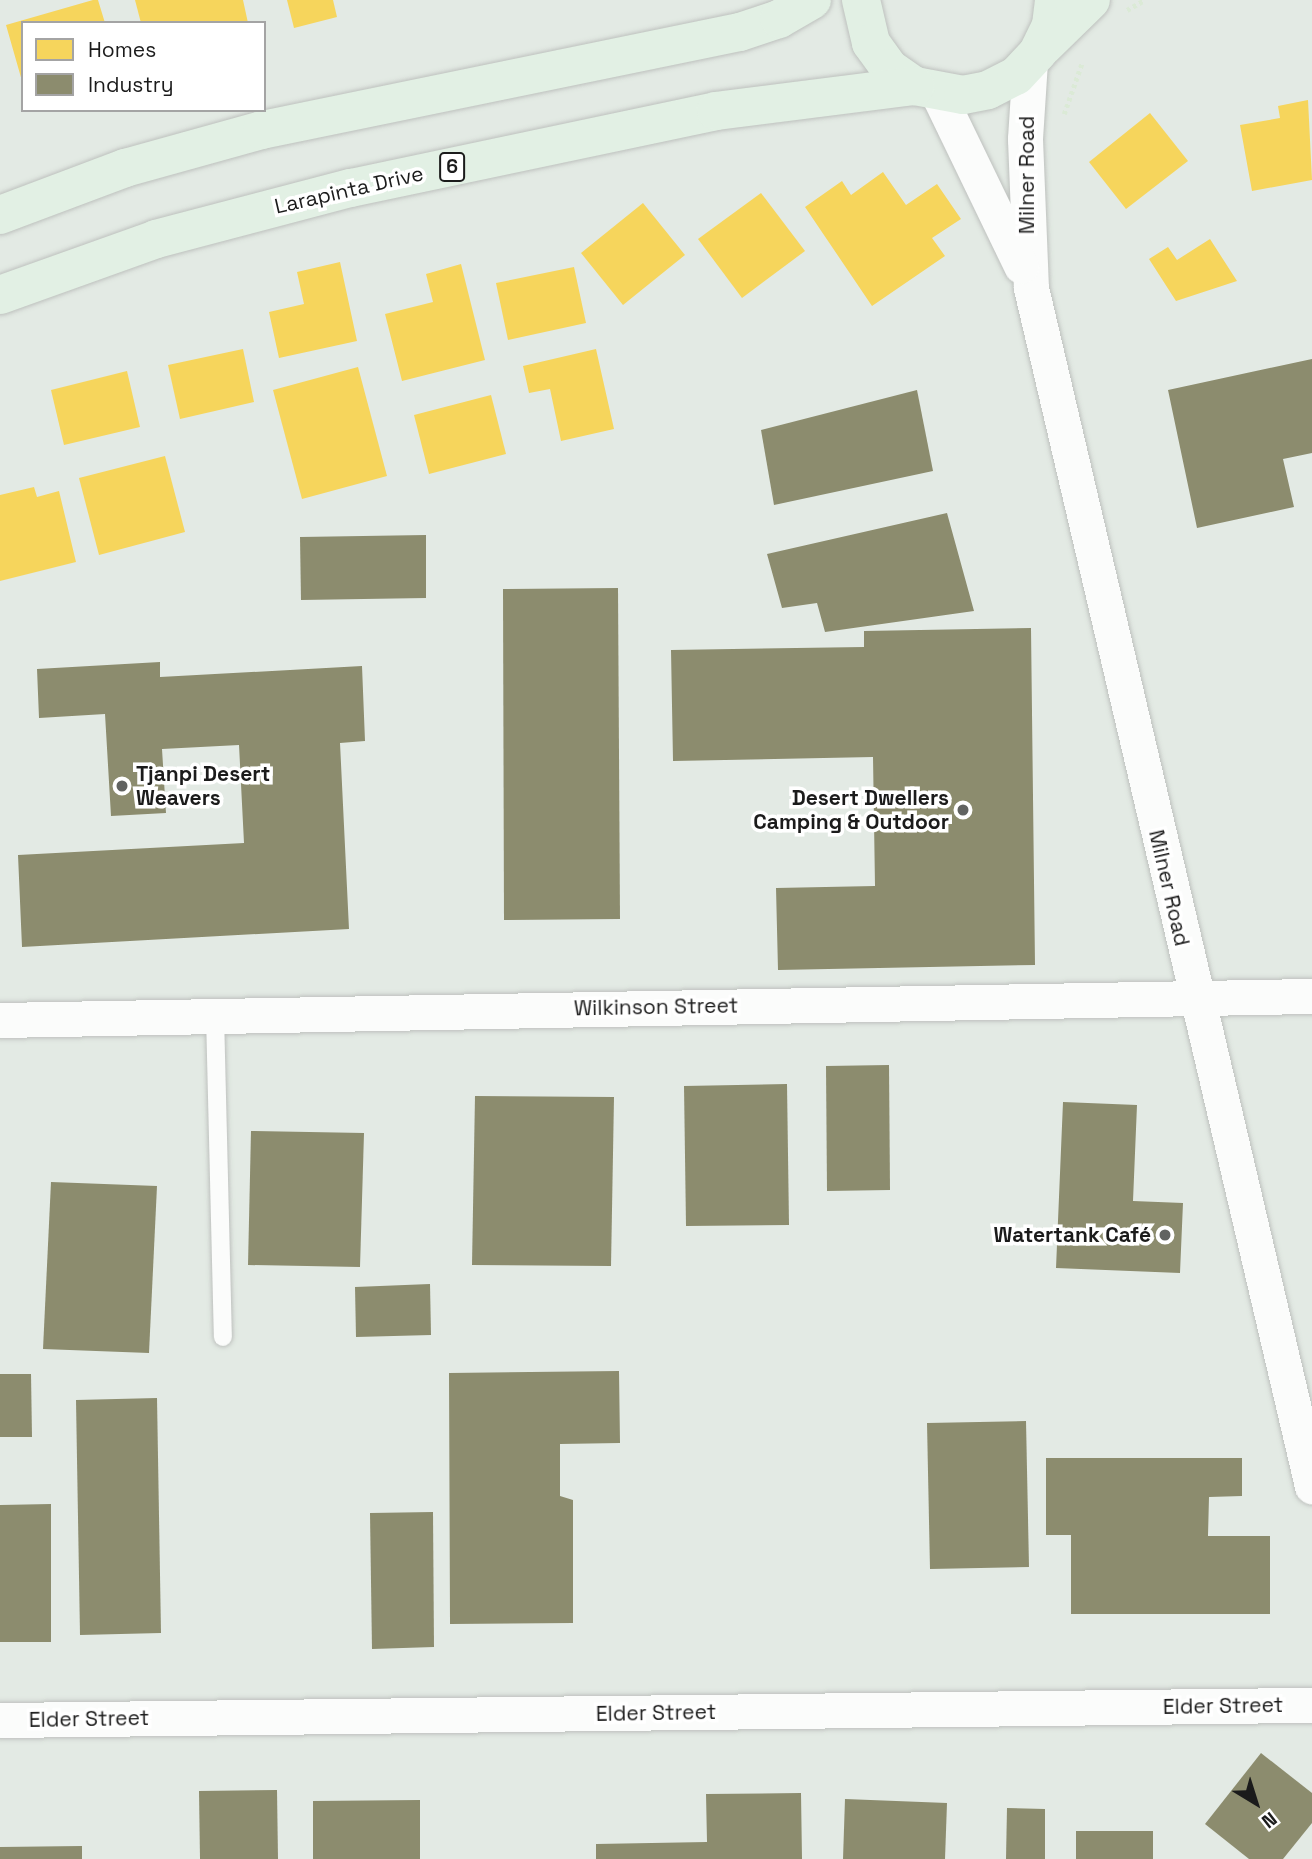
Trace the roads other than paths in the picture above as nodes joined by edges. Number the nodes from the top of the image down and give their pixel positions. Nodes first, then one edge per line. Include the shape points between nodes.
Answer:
1 (812, 0) edge
2 (861, 0) edge
3 (1054, 0) edge
4 (1091, 0) edge
5 (1034, 57) junction
6 (926, 90) junction
7 (0, 215) edge
8 (1031, 288) junction
9 (0, 295) edge
10 (1194, 996) junction
11 (1312, 996) edge
12 (215, 1015) junction
13 (0, 1020) edge
14 (223, 1337) dead end
15 (1312, 1486) edge
16 (1312, 1705) edge
17 (0, 1720) edge

1 - 7 main road via 779,19 740,32 262,130 125,168
2 - 6 main road via 871,43 889,68
3 - 5 main road, 6 via 1051,25
4 - 5 main road, 6
5 - 6 main road, 6 via 1016,76 988,90
5 - 8 street, Milner Road via 1025,139
6 - 8 street, Milner Road
6 - 9 main road, Larapinta Drive / 6 via 728,109 351,188 156,239 70,266
8 - 10 street, Milner Road
10 - 11 street, Wilkinson Street
10 - 12 street, Wilkinson Street
10 - 15 street, Milner Road
12 - 13 street, Wilkinson Street
12 - 14 lane
16 - 17 street, Elder Street

